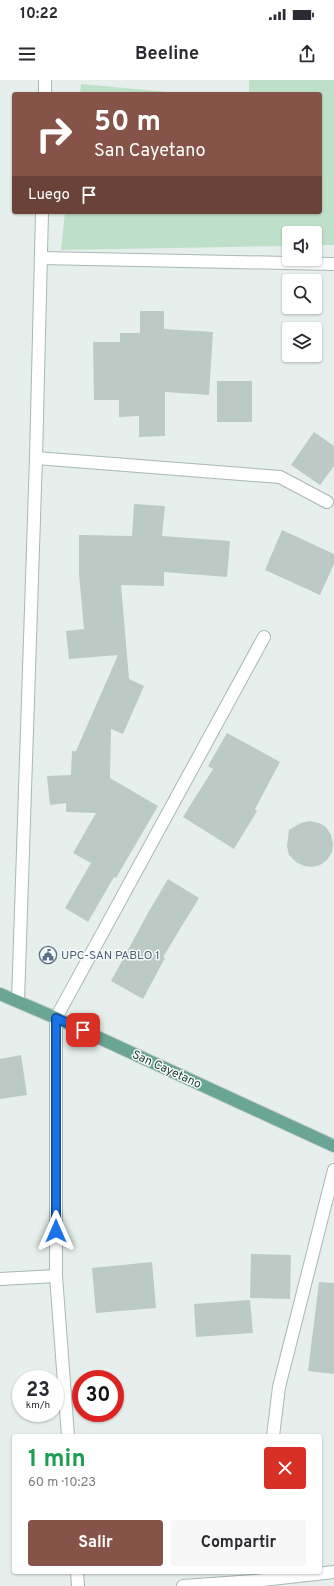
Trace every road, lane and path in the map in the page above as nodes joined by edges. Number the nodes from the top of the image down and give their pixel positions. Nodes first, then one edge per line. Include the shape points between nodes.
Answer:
1 (45, 80) edge
2 (45, 92) edge
3 (42, 214) edge
4 (41, 258) junction
5 (334, 264) edge
6 (36, 458) junction
7 (327, 502) dead end
8 (264, 637) dead end
9 (0, 994) edge
10 (18, 1001) junction
11 (56, 1018) junction
12 (334, 1146) edge
13 (334, 1170) edge
14 (56, 1276) junction
15 (0, 1279) edge
16 (68, 1434) edge
17 (273, 1434) edge
18 (334, 1572) edge
19 (322, 1573) edge
20 (77, 1574) edge
21 (294, 1574) edge
22 (254, 1576) edge
23 (78, 1586) edge
24 (184, 1586) edge

1 - 2 street
3 - 4 street
4 - 5 street
4 - 6 street
6 - 7 street via 280,476
6 - 10 street
8 - 11 street
9 - 10 main road, San Cayetano
10 - 11 main road, San Cayetano
11 - 12 main road, San Cayetano
11 - 14 street
13 - 17 street via 279,1387
14 - 15 street
14 - 16 street
18 - 19 street
20 - 23 street
21 - 22 street
22 - 24 street

